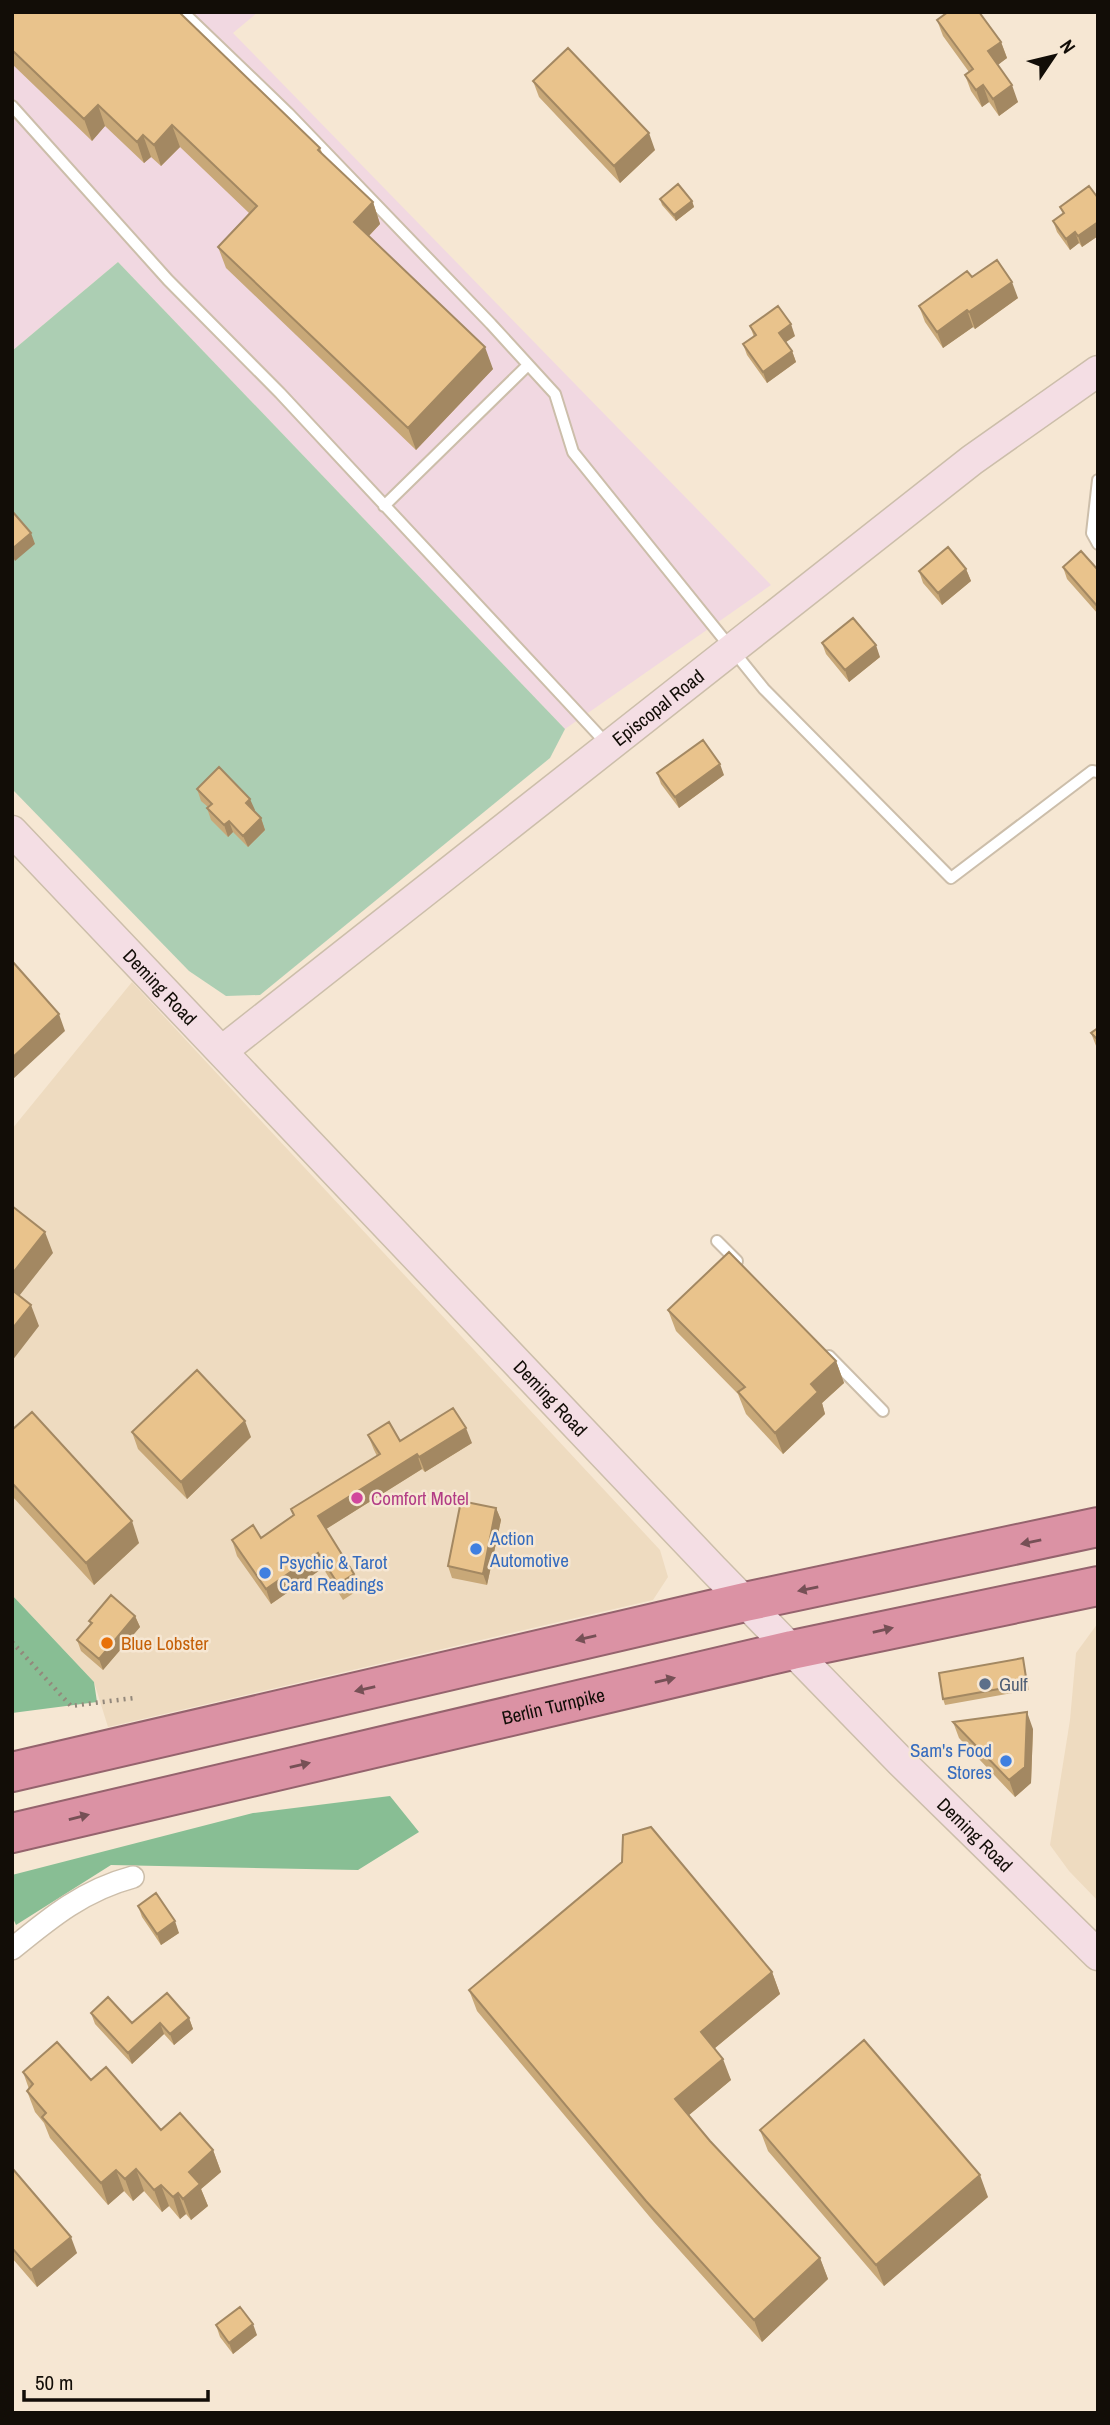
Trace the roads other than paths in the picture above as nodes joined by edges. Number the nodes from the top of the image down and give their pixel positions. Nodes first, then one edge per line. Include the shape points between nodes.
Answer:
1 (183, 12) edge
2 (12, 106) edge
3 (528, 365) junction
4 (1098, 371) edge
5 (1098, 480) edge
6 (384, 506) junction
7 (1098, 544) edge
8 (732, 649) junction
9 (609, 746) junction
10 (1098, 772) edge
11 (12, 831) edge
12 (222, 1051) junction
13 (717, 1241) dead end
14 (743, 1267) edge
15 (819, 1345) edge
16 (883, 1411) dead end
17 (1098, 1527) edge
18 (1098, 1586) edge
19 (745, 1602) junction
20 (792, 1650) junction
21 (12, 1772) edge
22 (12, 1833) edge
23 (134, 1877) dead end
24 (12, 1949) edge
25 (1098, 1955) edge

1 - 3 lane via 288,113
2 - 6 lane via 168,279
3 - 6 lane
3 - 8 lane via 555,394 573,452
4 - 8 street, Episcopal Road via 972,460
5 - 7 lane via 1091,533
6 - 9 lane
8 - 9 street, Episcopal Road
8 - 10 lane via 764,689 951,878 1092,771
9 - 12 street, Episcopal Road
11 - 12 street, Deming Road
12 - 19 street, Deming Road
13 - 14 lane
15 - 16 lane
17 -> 19 highway
20 -> 18 highway, Berlin Turnpike
19 - 20 street, Deming Road
19 -> 21 highway
22 -> 20 highway, Berlin Turnpike
20 - 25 street, Deming Road
23 - 24 street via 75,1900

